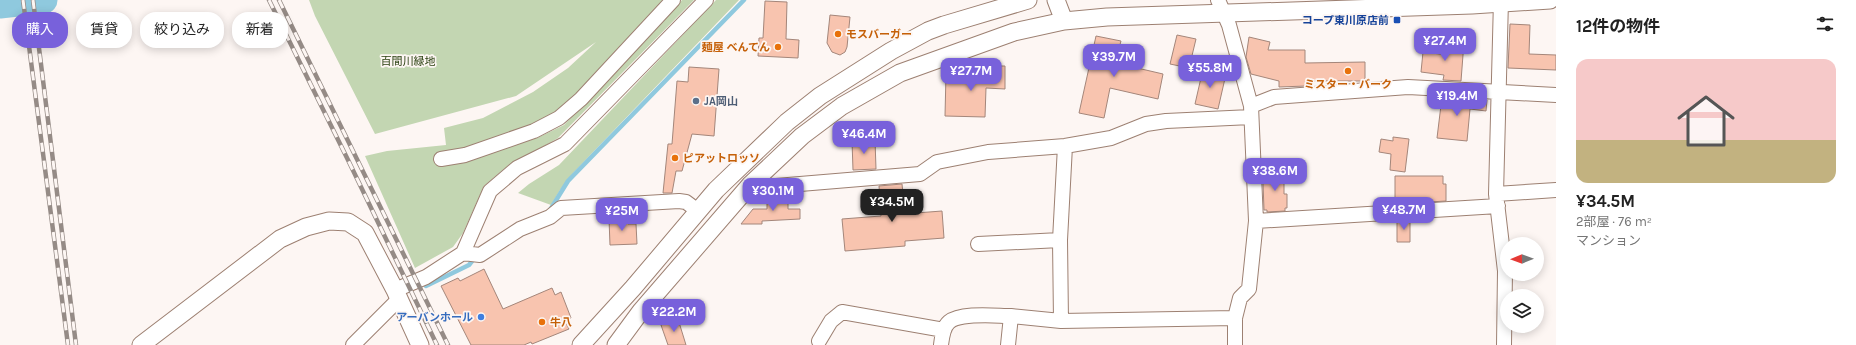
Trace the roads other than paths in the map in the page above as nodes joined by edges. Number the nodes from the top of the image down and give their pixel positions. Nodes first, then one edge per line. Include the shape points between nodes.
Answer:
1 (673, 0) edge
2 (706, 0) edge
3 (1028, 0) edge
4 (1056, 0) edge
5 (1550, 0) edge
6 (1528, 1) edge
7 (1501, 2) edge
8 (1220, 7) edge
9 (1064, 21) junction
10 (1498, 92) junction
11 (1556, 95) edge
12 (1251, 112) junction
13 (1065, 146) junction
14 (442, 159) dead end
15 (750, 185) junction
16 (1556, 190) edge
17 (1497, 200) junction
18 (698, 211) junction
19 (1256, 221) junction
20 (1060, 240) junction
21 (978, 244) dead end
22 (472, 254) junction
23 (397, 294) junction
24 (1011, 316) junction
25 (1235, 318) junction
26 (1061, 321) junction
27 (944, 330) junction
28 (819, 341) dead end
29 (141, 345) edge
30 (352, 345) edge
31 (420, 345) edge
32 (581, 345) edge
33 (616, 345) edge
34 (941, 345) edge
35 (1008, 345) edge
36 (1235, 345) edge
37 (1504, 345) edge

1 - 14 street via 581,99 559,118 534,131 472,152
2 - 22 street via 565,144 517,168 490,191
3 - 18 street via 928,31 832,87 787,122 716,190
4 - 9 street
5 - 6 street
6 - 7 street
7 - 8 street
7 - 10 street
8 - 9 street
8 - 12 street via 1229,25
9 - 15 street via 1014,32 900,73 842,106 802,136
10 - 11 street
10 - 12 street via 1408,87 1274,97
10 - 17 street
12 - 13 street via 1166,120 1146,124 1111,138
12 - 19 street
13 - 15 street via 988,152 937,162 920,174 764,187
13 - 20 street
15 - 33 street via 641,311
16 - 17 street
17 - 19 street
17 - 37 street via 1505,271
18 - 22 street via 686,202 679,201 561,208 550,217 520,229
18 - 32 street
19 - 25 street via 1249,289 1240,298
20 - 21 street
20 - 26 street
22 - 23 street via 426,276
23 - 29 street via 365,233 348,222 329,221 306,227 280,239
23 - 30 street
23 - 31 street
24 - 26 street
24 - 27 street via 964,316 950,321
24 - 35 street
25 - 26 street
25 - 36 street
27 - 28 street via 842,312 831,321
27 - 34 street

